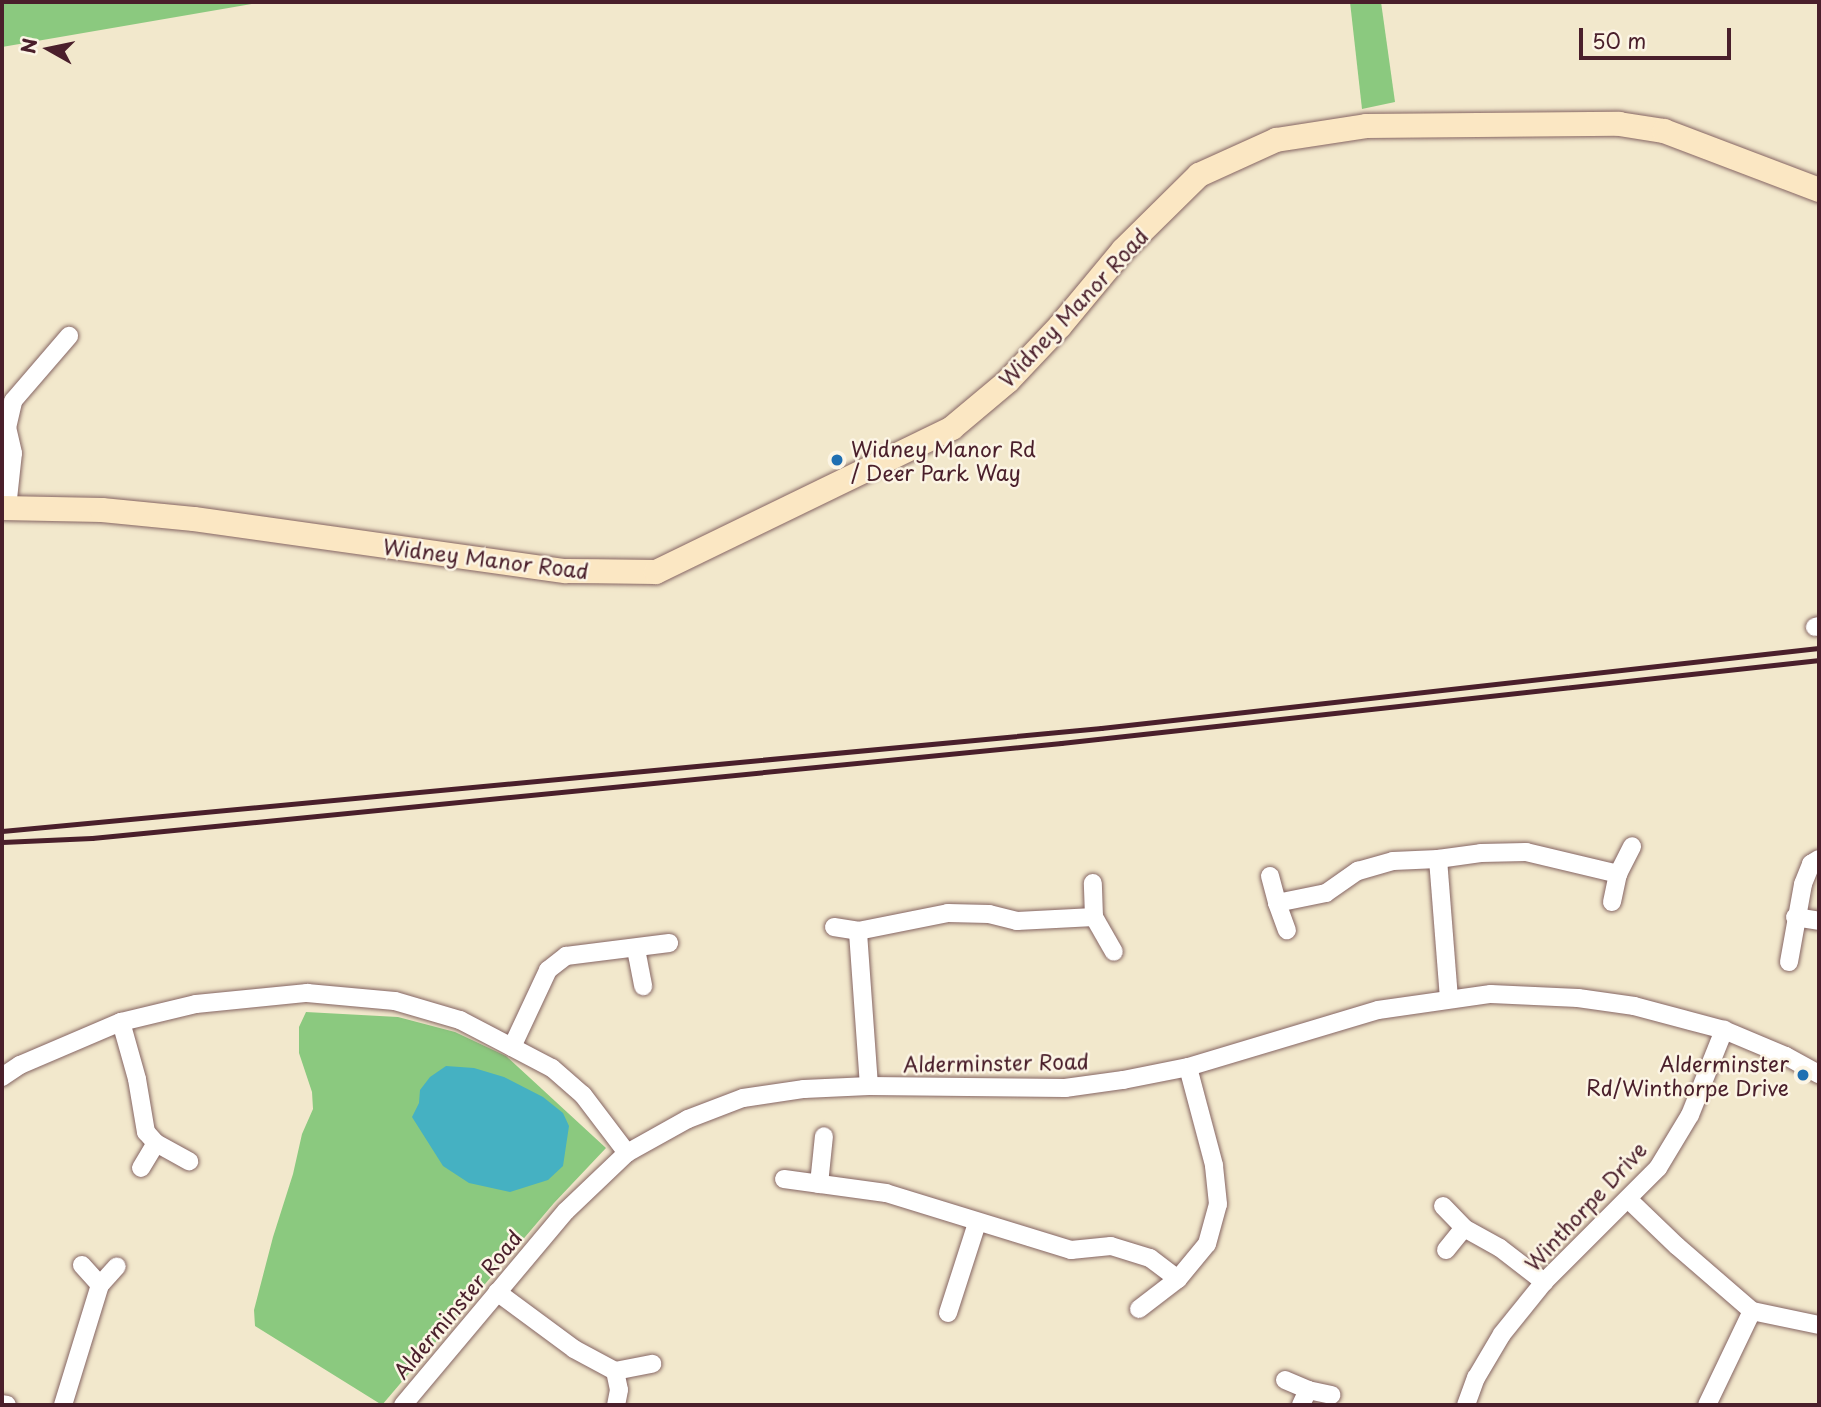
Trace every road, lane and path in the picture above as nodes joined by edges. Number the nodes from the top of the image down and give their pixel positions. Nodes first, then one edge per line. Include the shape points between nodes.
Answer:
1 (1819, 190) edge
2 (69, 336) dead end
3 (4, 508) edge
4 (1632, 846) dead end
5 (1438, 859) junction
6 (1819, 859) edge
7 (1618, 874) junction
8 (1270, 876) dead end
9 (1093, 883) dead end
10 (1277, 902) junction
11 (1612, 902) dead end
12 (1094, 917) junction
13 (1796, 917) junction
14 (1819, 921) edge
15 (834, 927) dead end
16 (1287, 930) dead end
17 (858, 931) junction
18 (669, 943) dead end
19 (636, 949) junction
20 (1114, 952) dead end
21 (1789, 962) dead end
22 (643, 986) dead end
23 (1449, 999) junction
24 (121, 1022) junction
25 (1724, 1030) junction
26 (512, 1047) junction
27 (1188, 1067) junction
28 (1819, 1074) edge
29 (2, 1077) edge
30 (869, 1086) junction
31 (824, 1136) dead end
32 (156, 1143) junction
33 (627, 1153) junction
34 (189, 1161) dead end
35 (141, 1168) dead end
36 (784, 1179) dead end
37 (819, 1184) junction
38 (1629, 1200) junction
39 (1443, 1206) dead end
40 (977, 1223) junction
41 (1464, 1228) junction
42 (1446, 1250) dead end
43 (82, 1265) dead end
44 (117, 1266) dead end
45 (1178, 1279) junction
46 (1544, 1282) junction
47 (100, 1285) junction
48 (497, 1292) junction
49 (1139, 1309) dead end
50 (1752, 1311) junction
51 (948, 1313) dead end
52 (1819, 1325) edge
53 (652, 1364) dead end
54 (615, 1371) junction
55 (1285, 1380) dead end
56 (1331, 1395) dead end
57 (1305, 1398) edge
58 (2, 1404) edge
59 (7, 1405) edge
60 (64, 1405) edge
61 (402, 1405) edge
62 (615, 1405) edge
63 (1466, 1405) edge
64 (1707, 1405) edge

1 - 3 street, Widney Manor Road via 1664,131 1619,124 1366,126 1276,140 1199,175 1123,250 1008,382 952,428 656,572 566,571 194,519 102,510
2 - 3 street via 13,401 7,428 13,453
4 - 7 street
5 - 7 street via 1526,852
5 - 10 street via 1394,861 1358,872 1326,893
5 - 23 street
6 - 13 street via 1811,864 1803,884
7 - 11 street
8 - 10 street
9 - 12 street
10 - 16 street
12 - 17 street via 1017,921 989,914 948,913
12 - 20 street
13 - 14 street
13 - 21 street
15 - 17 street
17 - 30 street
18 - 19 street
19 - 22 street
19 - 26 street via 566,956 548,971
23 - 25 street, Alderminster Road via 1492,993 1578,998 1634,1006
23 - 27 street, Alderminster Road via 1378,1010
24 - 26 street via 196,1004 307,993 395,1001 460,1020
24 - 29 street
24 - 32 street via 146,1132
25 - 28 street, Alderminster Road
25 - 38 street, Winthorpe Drive via 1689,1115 1658,1168
26 - 33 street via 552,1068 583,1096
27 - 30 street, Alderminster Road via 1065,1088
27 - 45 street via 1214,1165 1219,1204 1207,1244
30 - 33 street, Alderminster Road via 743,1098 688,1119
31 - 37 street
32 - 34 street
32 - 35 street
33 - 48 street, Alderminster Road via 565,1211
36 - 37 street
37 - 40 street via 886,1193
38 - 46 street, Winthorpe Drive
38 - 50 street
39 - 41 street
40 - 45 street via 1071,1250 1111,1246 1150,1258
40 - 51 street
41 - 42 street
41 - 46 street via 1500,1248
43 - 47 street
44 - 47 street
45 - 49 street
46 - 63 street, Winthorpe Drive via 1502,1334
47 - 60 street
48 - 54 street via 574,1349
48 - 61 street, Alderminster Road
50 - 52 street
50 - 64 street
53 - 54 street
54 - 62 street via 619,1390
55 - 57 street
56 - 57 street
58 - 59 street

